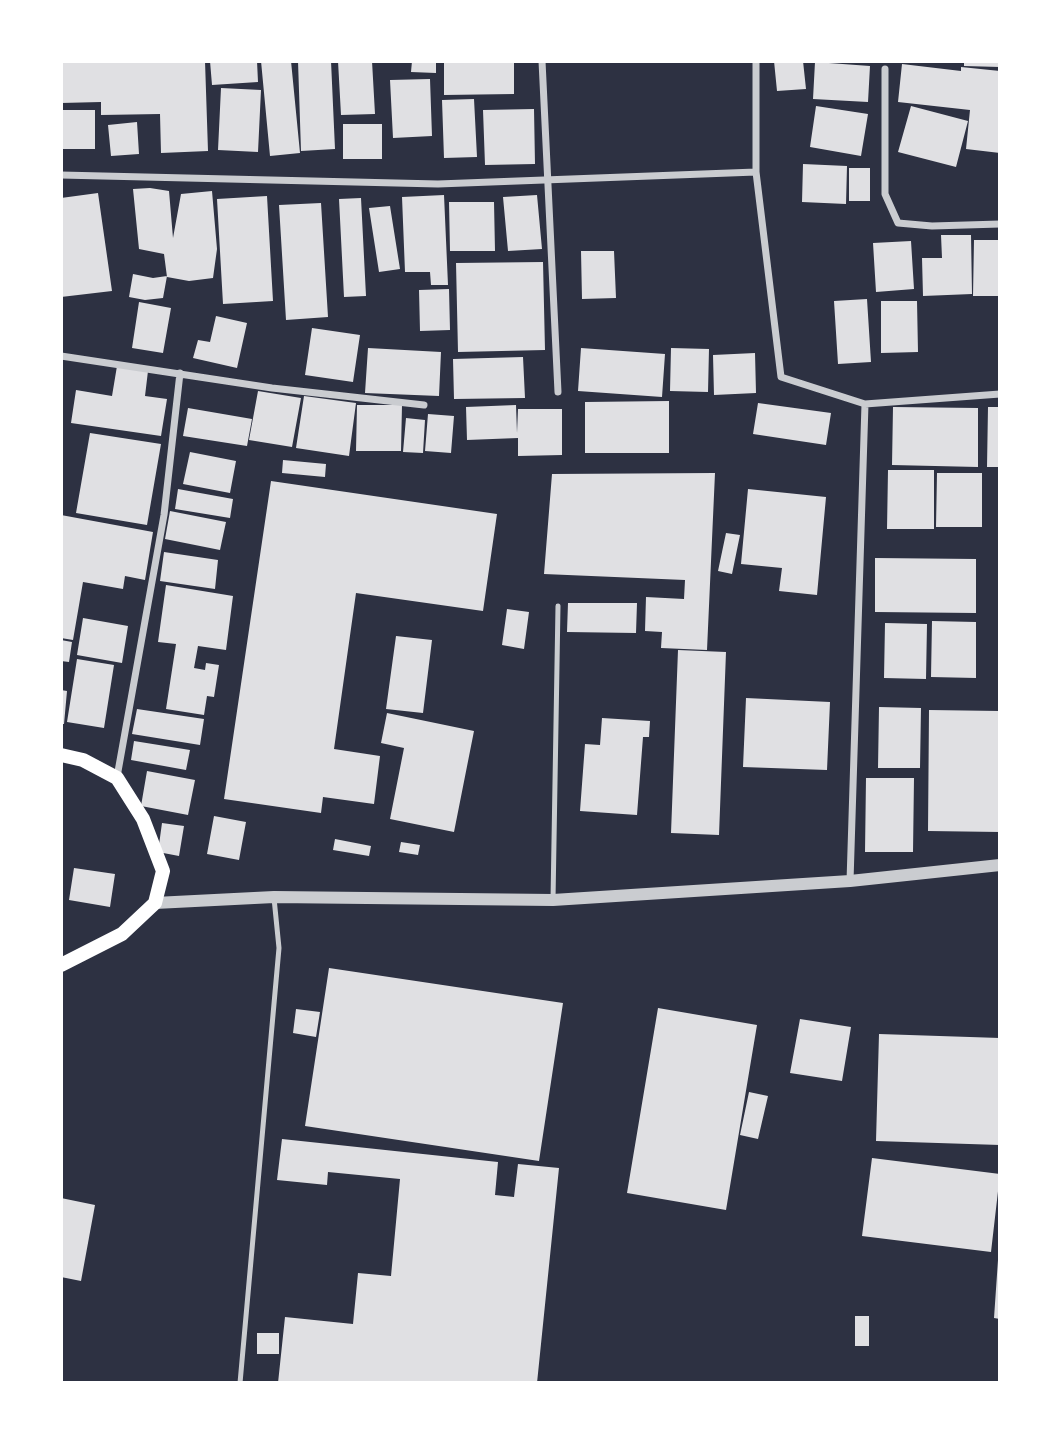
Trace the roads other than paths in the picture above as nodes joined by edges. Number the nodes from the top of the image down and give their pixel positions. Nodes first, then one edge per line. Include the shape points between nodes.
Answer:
1 (542, 61) edge
2 (756, 61) edge
3 (885, 69) dead end
4 (756, 172) junction
5 (61, 175) edge
6 (548, 181) junction
7 (1000, 224) edge
8 (61, 356) edge
9 (180, 373) junction
10 (558, 392) dead end
11 (1000, 394) edge
12 (865, 404) junction
13 (424, 405) dead end
14 (558, 606) dead end
15 (61, 755) edge
16 (117, 778) junction
17 (1000, 864) edge
18 (850, 881) junction
19 (274, 897) junction
20 (553, 900) junction
21 (155, 903) junction
22 (61, 965) edge
23 (240, 1383) edge

1 - 6 street
2 - 4 street
3 - 7 street via 885,194 898,223
4 - 6 street
4 - 12 street via 781,377
5 - 6 street via 438,184
6 - 10 street
8 - 9 street
9 - 13 street
9 - 16 street via 164,515
11 - 12 street
12 - 18 street
14 - 20 lane
15 - 16 main road
16 - 21 main road via 142,819 163,871
17 - 18 street
18 - 20 street
19 - 20 street
19 - 21 street
19 - 23 lane via 279,948
21 - 22 main road via 122,934

